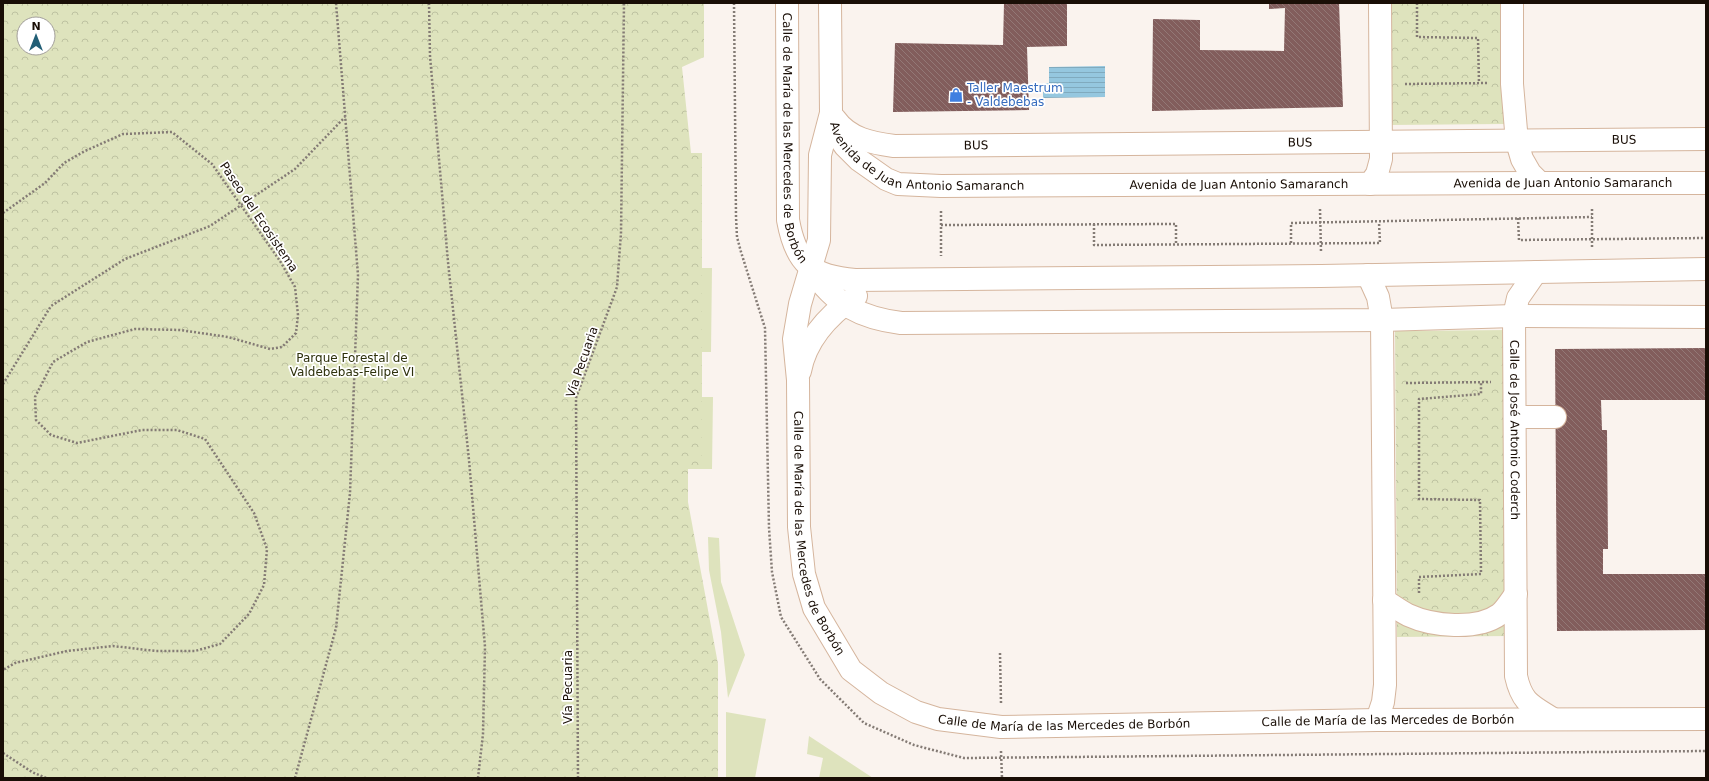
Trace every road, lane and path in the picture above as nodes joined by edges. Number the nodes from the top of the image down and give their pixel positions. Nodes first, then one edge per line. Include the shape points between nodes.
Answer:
1 (336, 3) edge
2 (430, 3) edge
3 (624, 3) edge
4 (734, 3) edge
5 (787, 3) edge
6 (830, 3) edge
7 (1380, 3) edge
8 (1417, 3) edge
9 (1512, 3) edge
10 (1479, 83) junction
11 (1492, 83) dead end
12 (1403, 84) dead end
13 (831, 113) junction
14 (345, 116) junction
15 (1706, 139) edge
16 (1517, 142) junction
17 (1381, 143) junction
18 (1540, 183) junction
19 (1370, 184) junction
20 (1706, 184) edge
21 (941, 186) junction
22 (241, 204) junction
23 (1592, 205) dead end
24 (1320, 208) dead end
25 (3, 213) edge
26 (1592, 217) junction
27 (1518, 218) junction
28 (1321, 223) junction
29 (1380, 223) junction
30 (1094, 224) junction
31 (941, 225) junction
32 (1706, 238) edge
33 (1592, 239) junction
34 (1291, 243) junction
35 (1321, 243) junction
36 (1176, 244) junction
37 (1592, 251) dead end
38 (1321, 254) dead end
39 (811, 269) junction
40 (1706, 270) edge
41 (1536, 272) junction
42 (1368, 274) junction
43 (942, 278) junction
44 (890, 280) junction
45 (844, 305) junction
46 (1514, 316) junction
47 (1706, 317) edge
48 (1382, 320) junction
49 (798, 380) junction
50 (1481, 382) junction
51 (1494, 382) dead end
52 (1405, 383) dead end
53 (3, 384) edge
54 (1515, 417) junction
55 (1555, 417) dead end
56 (1516, 594) junction
57 (1384, 600) junction
58 (1419, 619) junction
59 (1000, 653) dead end
60 (3, 670) edge
61 (1001, 704) dead end
62 (1553, 719) junction
63 (1706, 719) edge
64 (1378, 720) junction
65 (1002, 750) dead end
66 (1706, 751) edge
67 (3, 753) edge
68 (1002, 758) junction
69 (46, 778) edge
70 (295, 778) edge
71 (478, 778) edge
72 (578, 778) edge
73 (1002, 778) edge

1 - 14 path
2 - 71 path via 430,56 485,647 483,734
3 - 72 path, Vía Pecuaria via 621,233 617,287 576,398
4 - 68 path via 737,238 765,328 769,528 772,572 782,617 820,679 864,723 914,745 964,758
5 - 39 street, Calle de María de las Mercedes de Borbón via 788,220 796,250
6 - 13 street, Avenida de Juan Antonio Samaranch
7 - 17 street
8 - 10 path via 1417,37 1478,38
9 - 16 street via 1512,84
10 - 11 path
10 - 12 path
13 - 17 street, BUS via 845,131 869,142 894,146
13 - 21 street, Avenida de Juan Antonio Samaranch via 838,136 845,146 872,170 898,184
13 - 39 street, Calle de María de las Mercedes de Borbón via 820,155 819,240
14 - 22 path via 295,169
14 - 70 path via 358,275 350,493 336,628
15 - 16 street, BUS
16 - 17 street, BUS
16 - 18 street via 1522,160
17 - 19 street via 1381,159 1377,174
18 - 19 street, Avenida de Juan Antonio Samaranch
18 - 20 street, Avenida de Juan Antonio Samaranch
19 - 21 street, Avenida de Juan Antonio Samaranch
21 - 31 path
22 - 25 path, Paseo del Ecosistema via 212,164 172,132 123,134 64,162 45,183
22 - 53 path via 210,226 125,259 51,306
22 - 60 path, Paseo del Ecosistema via 295,287 298,315 296,332 282,347 270,349 228,337 180,330 135,329 87,342 53,362 35,397 36,420 51,435 77,443 142,430 177,430 205,439 254,513 267,549 264,585 249,614 220,644 195,651 156,651 113,646 67,651 16,663
23 - 26 path
24 - 28 path
26 - 27 path
26 - 33 path
27 - 29 path
27 - 33 path via 1519,240
28 - 29 path
28 - 34 path via 1291,223
28 - 35 path
29 - 35 path via 1380,243
30 - 31 path
30 - 36 path via 1176,224
30 - 36 path via 1094,245
31 - 43 path
32 - 33 path
33 - 37 path
34 - 35 path
34 - 36 path
35 - 38 path
39 - 44 street via 834,278
39 - 45 street via 831,294
39 - 49 street, Calle de María de las Mercedes de Borbón via 800,304 794,340
40 - 41 street
41 - 42 street
41 - 46 street, Calle de José Antonio Coderch via 1518,298
42 - 43 street
42 - 48 street via 1378,297
43 - 44 street
44 - 45 street via 865,290
45 - 48 street via 870,317 901,323
45 - 49 street via 812,338 802,360
46 - 47 street
46 - 48 street
46 - 54 street, Calle de José Antonio Coderch
48 - 57 street
49 - 64 street, Calle de María de las Mercedes de Borbón via 800,527 804,574 814,608 851,670 881,693 916,712 938,719 1001,726
50 - 51 path
50 - 52 path
50 - 58 path via 1481,394 1419,399 1419,499 1480,500 1481,574 1419,577
54 - 55 street
54 - 56 street, Calle de José Antonio Coderch
56 - 58 street via 1500,614 1483,622 1455,626
56 - 62 street, Calle de José Antonio Coderch via 1516,676 1520,692 1530,705
57 - 58 street via 1407,615
57 - 64 street via 1385,685 1384,702
59 - 61 path
62 - 63 street, Calle de María de las Mercedes de Borbón
62 - 64 street, Calle de María de las Mercedes de Borbón
65 - 68 path
66 - 68 path
67 - 69 path
68 - 73 path

